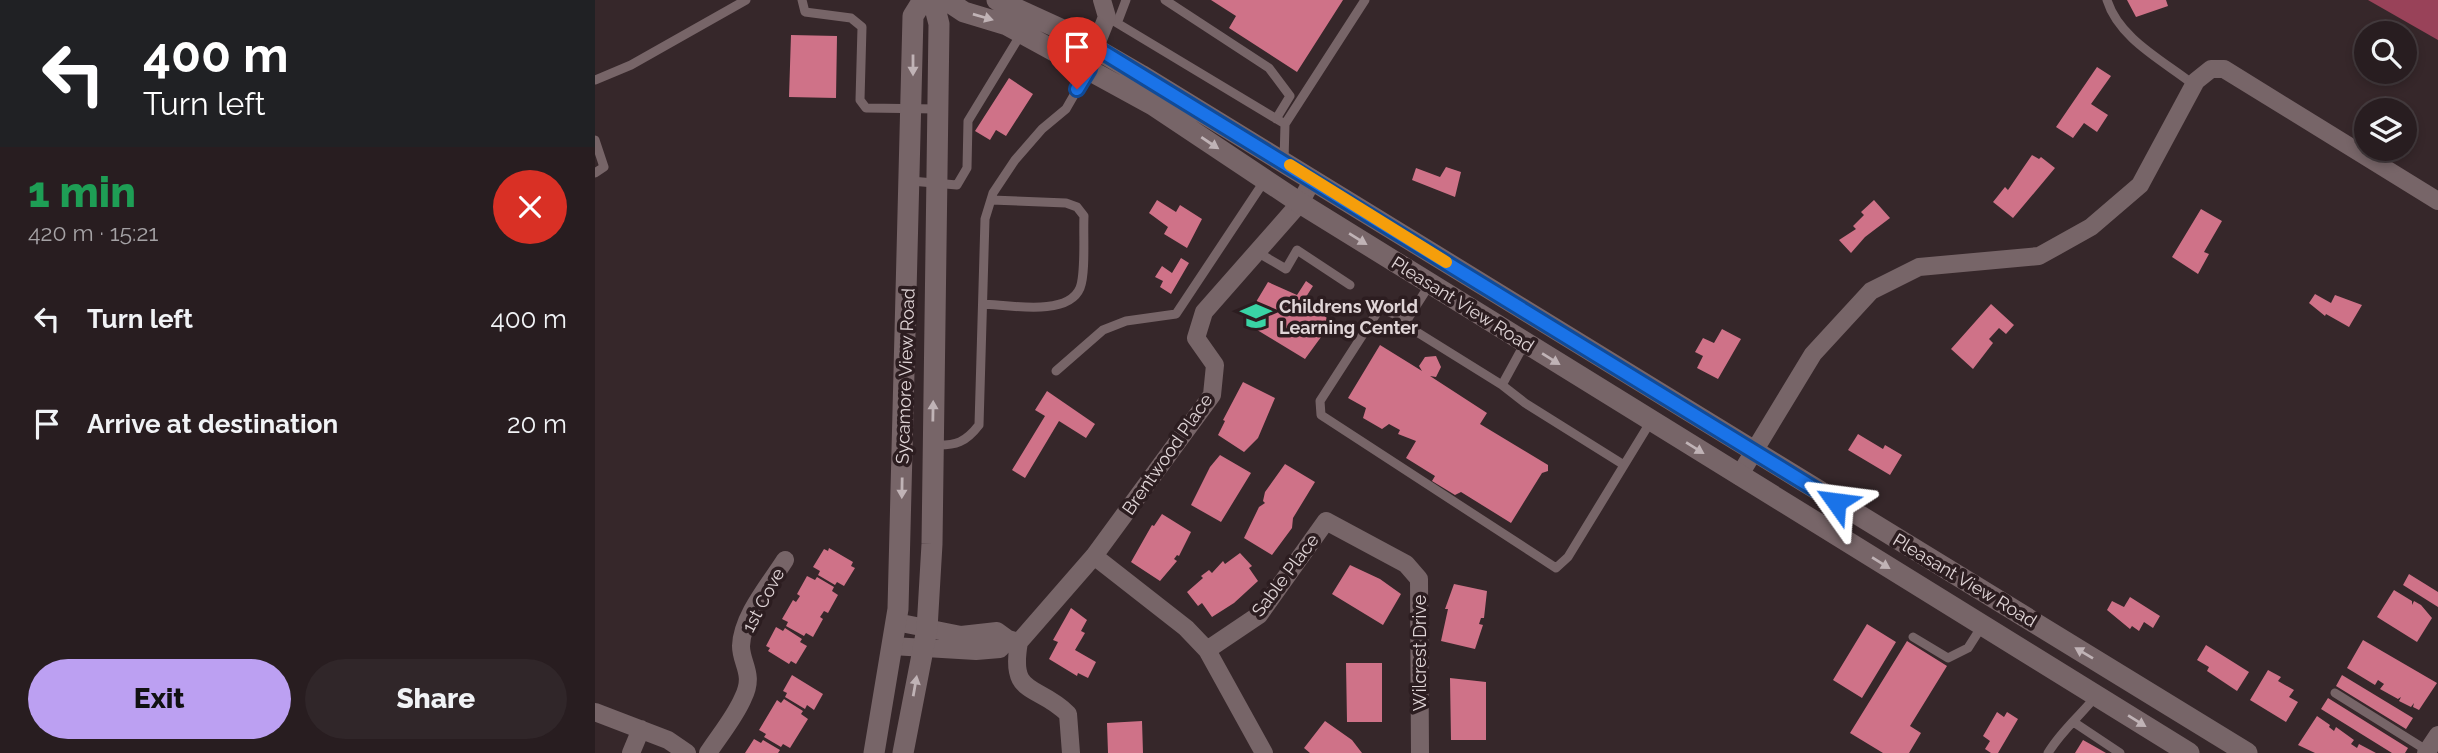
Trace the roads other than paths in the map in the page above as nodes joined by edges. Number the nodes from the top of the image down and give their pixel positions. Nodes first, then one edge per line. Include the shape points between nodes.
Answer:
1 (746, 0) edge
2 (802, 0) edge
3 (923, 0) edge
4 (933, 0) edge
5 (946, 0) edge
6 (997, 0) edge
7 (1028, 0) edge
8 (1126, 0) edge
9 (1165, 0) edge
10 (1365, 0) edge
11 (2107, 0) edge
12 (1109, 13) edge
13 (1065, 31) junction
14 (1021, 33) junction
15 (1095, 47) junction
16 (1089, 69) junction
17 (595, 80) edge
18 (2195, 85) junction
19 (912, 108) junction
20 (938, 110) junction
21 (1281, 121) junction
22 (595, 140) edge
23 (1284, 161) junction
24 (595, 173) edge
25 (1313, 179) junction
26 (1265, 180) junction
27 (911, 181) junction
28 (936, 183) junction
29 (991, 200) junction
30 (2438, 201) edge
31 (1300, 204) junction
32 (1257, 252) junction
33 (1430, 284) junction
34 (1350, 285) dead end
35 (983, 304) junction
36 (1406, 320) junction
37 (1539, 320) junction
38 (1525, 343) junction
39 (1056, 371) dead end
40 (1502, 385) junction
41 (1651, 421) junction
42 (903, 444) junction
43 (933, 445) junction
44 (1754, 453) junction
45 (1624, 465) junction
46 (1739, 475) junction
47 (1326, 521) joint
48 (1094, 556) junction
49 (785, 560) dead end
50 (896, 622) junction
51 (1982, 626) junction
52 (925, 637) junction
53 (1913, 637) dead end
54 (1013, 641) junction
55 (892, 646) junction
56 (1207, 650) junction
57 (2335, 693) dead end
58 (2096, 696) junction
59 (595, 712) edge
60 (2075, 723) junction
61 (641, 730) junction
62 (2438, 735) edge
63 (2427, 752) edge
64 (631, 753) edge
65 (687, 753) edge
66 (708, 753) edge
67 (874, 753) edge
68 (903, 753) edge
69 (1071, 753) edge
70 (1264, 753) edge
71 (1420, 753) edge
72 (2048, 753) edge
73 (2120, 753) edge
74 (2189, 753) edge
75 (2247, 753) edge

1 - 17 lane via 631,65
2 - 19 lane via 805,12 851,18 862,27 860,100 866,108
3 -> 19 main road, Sycamore View Road via 913,16
4 - 20 main road, Sycamore View Road via 939,24
5 -> 14 main road, Pleasant View Road via 964,12
6 - 13 main road, Pleasant View Road
7 - 13 main road via 1053,15
8 - 12 lane
9 - 21 lane via 1269,68 1290,96
10 - 21 lane
11 - 18 lane via 2111,14 2128,34
12 - 15 street
12 - 21 lane
13 - 15 main road, Pleasant View Road
14 - 16 main road, Pleasant View Road
14 - 28 lane via 968,121 967,168 957,186
15 - 16 lane
15 - 23 main road, Pleasant View Road
16 -> 26 main road, Pleasant View Road via 1153,105
16 - 29 lane via 1066,109 1014,160
18 - 30 street via 2211,69 2224,69
18 - 44 street via 2140,185 2091,228 2039,256 1919,267 1871,291 1813,354
19 - 20 lane
19 - 27 main road, Sycamore View Road
20 - 28 main road, Sycamore View Road
21 - 23 lane
22 - 24 lane via 604,167
23 - 25 main road, Pleasant View Road
25 - 31 street, Brentwood Place
25 - 37 main road, Pleasant View Road
26 - 31 main road, Pleasant View Road
26 - 39 lane via 1176,314 1126,321 1103,330
27 - 28 lane
27 - 42 main road, Sycamore View Road
43 -> 28 main road, Sycamore View Road
29 - 35 lane via 985,219
29 - 35 lane via 1077,207 1084,216 1080,288 1070,302 1058,307
31 - 32 street, Brentwood Place
31 -> 33 main road, Pleasant View Road
32 - 34 lane via 1286,269 1297,250
32 - 48 street, Brentwood Place via 1204,312 1196,338 1215,365 1212,395
33 - 36 lane
33 - 38 main road, Pleasant View Road
35 - 43 lane via 979,425 968,439
36 - 40 lane via 1412,329
36 - 45 lane via 1380,308 1320,401 1321,415 1556,568 1569,557
37 - 38 main road
37 - 44 main road, Pleasant View Road
38 - 40 lane
38 -> 41 main road, Pleasant View Road
40 - 45 lane
41 - 45 lane
41 -> 46 main road, Pleasant View Road
42 - 43 main road
42 -> 50 main road, Sycamore View Road
43 - 52 main road, Sycamore View Road
44 - 46 street
75 -> 44 main road, Pleasant View Road
46 -> 51 main road, Pleasant View Road
47 - 56 street, Sable Place via 1259,615
47 - 71 street, Wilcrest Drive via 1406,564 1419,579
48 - 54 street, Brentwood Place
48 - 56 street
49 - 66 street, 1st Cove via 744,631 741,648 748,665 744,698
50 - 52 street, Brentwood Place
50 - 55 main road, Sycamore View Road
51 - 53 lane via 1968,648 1948,658
51 - 58 main road, Pleasant View Road
52 - 54 street, Brentwood Place via 976,651 1000,649
52 - 55 street, Brentwood Place
68 -> 52 main road, Sycamore View Road
54 - 69 street via 1014,667 1020,679 1068,714
55 - 67 main road, Sycamore View Road
56 - 70 street
57 - 63 lane
58 - 60 lane
58 -> 74 main road, Pleasant View Road
59 - 61 street
60 - 72 lane via 2060,733
60 - 73 lane
61 - 64 street
61 - 65 street
62 - 63 street

